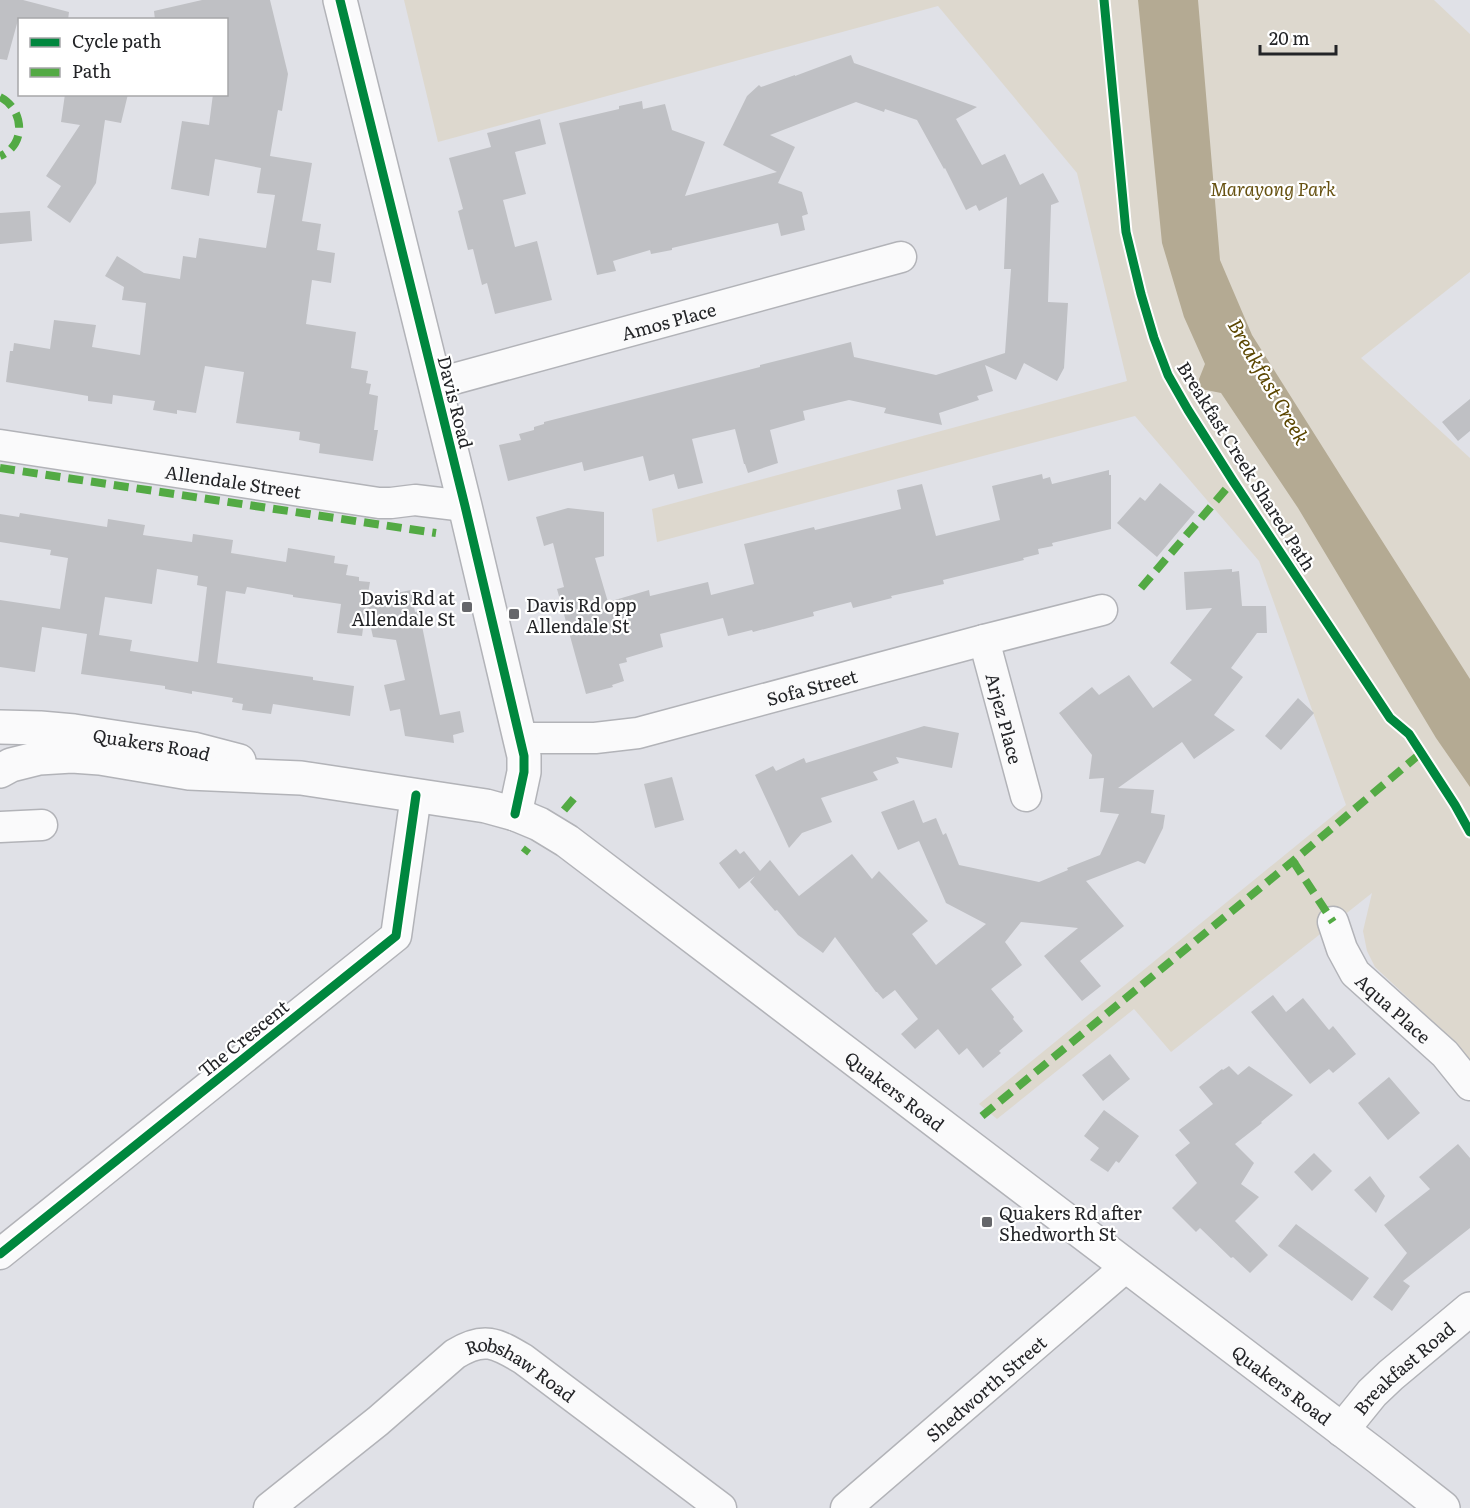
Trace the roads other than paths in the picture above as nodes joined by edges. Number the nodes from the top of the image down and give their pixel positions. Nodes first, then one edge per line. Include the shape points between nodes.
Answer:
1 (340, 0) edge
2 (901, 257) dead end
3 (435, 384) junction
4 (0, 445) edge
5 (465, 506) junction
6 (1102, 610) dead end
7 (984, 640) junction
8 (0, 727) edge
9 (520, 738) junction
10 (0, 771) edge
11 (301, 778) junction
12 (416, 795) junction
13 (1026, 795) dead end
14 (515, 814) junction
15 (42, 825) dead end
16 (0, 827) edge
17 (1333, 922) dead end
18 (1470, 1085) edge
19 (0, 1254) edge
20 (1127, 1266) junction
21 (1470, 1309) edge
22 (1341, 1430) junction
23 (269, 1508) edge
24 (721, 1508) edge
25 (846, 1508) edge
26 (1443, 1508) edge

1 - 3 main road, Davis Road
2 - 3 street, Amos Place
3 - 5 main road, Davis Road
4 - 5 street, Allendale Street via 379,503 415,500
5 - 9 main road, Davis Road
6 - 7 street, Sofa Street
7 - 9 street, Sofa Street via 638,733 595,738
7 - 13 street, Arjez Place
8 - 11 main road, Quakers Road via 74,731 193,749
9 - 14 main road, Davis Road via 524,772
10 - 11 main road, Quakers Road via 39,758 72,756 189,773
11 - 12 main road, Quakers Road
12 - 14 main road, Quakers Road
12 - 19 street, The Crescent via 396,936
14 - 20 main road, Quakers Road via 567,841
15 - 16 street
17 - 18 street, Aqua Place via 1355,973 1445,1054
20 - 22 main road, Quakers Road
20 - 25 street, Shedworth Street
21 - 22 main road, Breakfast Road via 1391,1375
22 - 26 main road, Quakers Road
23 - 24 street, Robshaw Road via 455,1354 469,1345 487,1342 524,1359

